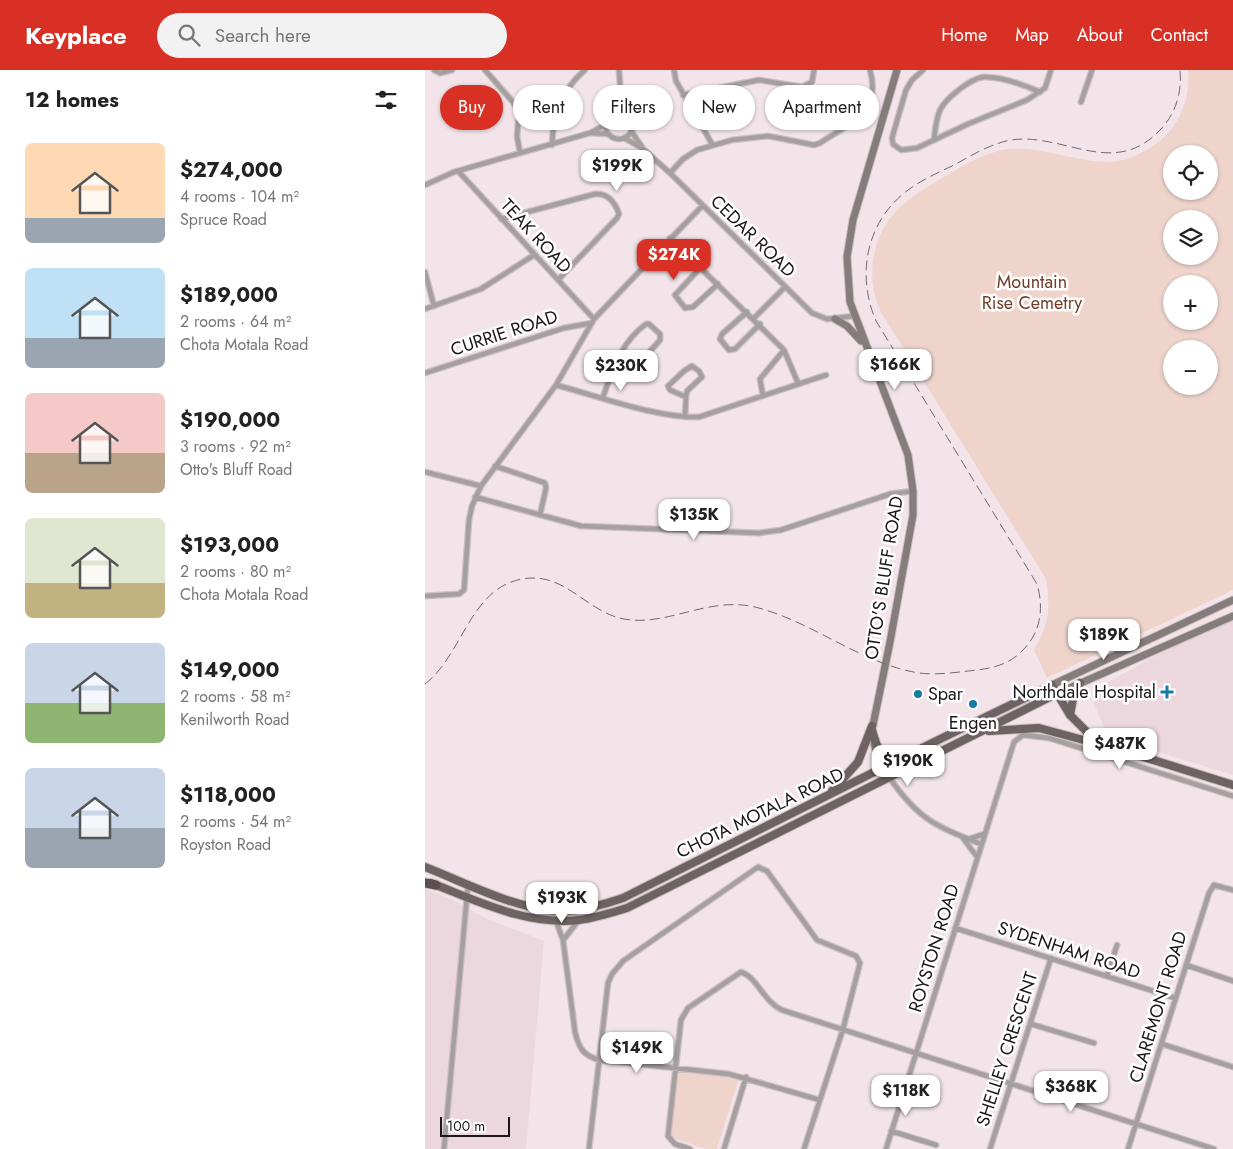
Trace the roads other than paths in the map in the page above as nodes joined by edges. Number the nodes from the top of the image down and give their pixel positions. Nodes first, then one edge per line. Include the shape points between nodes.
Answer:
1 (435, 70) edge
2 (452, 70) edge
3 (485, 70) edge
4 (585, 70) edge
5 (619, 70) edge
6 (675, 70) edge
7 (814, 70) edge
8 (871, 70) edge
9 (897, 70) edge
10 (923, 70) edge
11 (1051, 70) edge
12 (1092, 70) edge
13 (620, 85) edge
14 (734, 85) edge
15 (1040, 92) junction
16 (683, 95) edge
17 (1081, 102) dead end
18 (596, 130) edge
19 (607, 130) edge
20 (704, 130) edge
21 (631, 131) joint
22 (590, 133) junction
23 (608, 134) junction
24 (624, 138) junction
25 (934, 140) junction
26 (712, 144) junction
27 (552, 145) junction
28 (642, 148) junction
29 (520, 153) junction
30 (459, 172) junction
31 (670, 173) junction
32 (425, 185) edge
33 (702, 206) junction
34 (501, 219) junction
35 (670, 238) junction
36 (534, 255) junction
37 (701, 267) junction
38 (425, 272) edge
39 (558, 280) junction
40 (718, 284) junction
41 (785, 287) junction
42 (434, 306) junction
43 (425, 308) edge
44 (747, 312) junction
45 (854, 316) junction
46 (754, 318) junction
47 (835, 319) junction
48 (593, 321) junction
49 (759, 324) junction
50 (866, 348) junction
51 (785, 350) junction
52 (615, 362) junction
53 (425, 373) edge
54 (825, 375) dead end
55 (798, 383) junction
56 (556, 385) junction
57 (763, 396) junction
58 (603, 397) junction
59 (686, 397) junction
60 (685, 417) junction
61 (495, 466) junction
62 (425, 472) edge
63 (481, 486) junction
64 (913, 491) junction
65 (475, 497) junction
66 (539, 515) junction
67 (425, 596) edge
68 (1233, 600) edge
69 (1233, 616) edge
70 (1081, 683) junction
71 (1052, 686) junction
72 (1056, 694) junction
73 (1070, 716) junction
74 (872, 728) junction
75 (983, 731) junction
76 (1131, 753) junction
77 (897, 761) junction
78 (883, 768) junction
79 (889, 777) junction
80 (1233, 784) edge
81 (1233, 796) edge
82 (825, 798) junction
83 (985, 834) junction
84 (960, 836) junction
85 (969, 839) junction
86 (981, 844) junction
87 (977, 857) junction
88 (425, 868) edge
89 (425, 882) edge
90 (468, 884) junction
91 (436, 885) joint
92 (1233, 890) edge
93 (466, 897) junction
94 (579, 920) junction
95 (556, 921) junction
96 (955, 928) junction
97 (563, 940) junction
98 (1117, 945) dead end
99 (1051, 958) junction
100 (1186, 965) junction
101 (1107, 976) junction
102 (1233, 981) edge
103 (1175, 998) junction
104 (1031, 1024) junction
105 (843, 1029) junction
106 (1094, 1043) dead end
107 (1162, 1044) junction
108 (915, 1054) junction
109 (600, 1060) junction
110 (1233, 1067) edge
111 (676, 1068) junction
112 (746, 1078) junction
113 (1011, 1083) junction
114 (820, 1100) junction
115 (1135, 1124) junction
116 (891, 1131) junction
117 (936, 1145) dead end
118 (444, 1149) edge
119 (589, 1149) edge
120 (690, 1149) edge
121 (724, 1149) edge
122 (804, 1149) edge
123 (886, 1149) edge
124 (990, 1149) edge
125 (1128, 1149) edge
126 (1214, 1149) edge

1 - 2 street via 441,73
3 - 29 street via 519,112 517,136
4 - 27 street via 575,79 561,102 553,128
5 - 13 street
6 - 16 street
7 - 14 street via 812,82 802,87 759,80
8 - 26 street via 874,92 865,112 820,142 814,144 760,136
9 - 45 main road, OTTO'S BLUFF ROAD via 853,220 847,272
10 - 25 street via 909,83 892,140 901,150 909,151
11 - 15 street via 1047,85
12 - 17 street
15 - 25 street
15 - 25 street via 1002,80 985,77 974,80 943,105
18 - 22 street
19 - 23 street
20 - 26 street
21 - 24 street
21 - 28 street, CEDAR ROAD
22 - 23 street
22 - 27 street
23 - 24 street via 613,138
24 - 28 street, CEDAR ROAD
26 - 31 street via 690,154
27 - 29 street
28 - 31 street, CEDAR ROAD
29 - 30 street
30 - 32 street
30 - 34 street, TEAK ROAD
31 - 33 street, CEDAR ROAD
33 - 35 street
33 - 41 street, CEDAR ROAD
34 - 36 street, TEAK ROAD
34 - 39 street via 595,194 607,195 619,214 617,218
35 - 37 street
35 - 48 street
36 - 39 street, TEAK ROAD
36 - 42 street via 481,289
37 - 40 street
37 - 40 street via 675,295 685,308 693,307
38 - 42 street
39 - 48 street, TEAK ROAD
40 - 44 street
41 - 46 street
41 - 47 street, CEDAR ROAD via 818,316
42 - 43 street
44 - 46 street
44 - 49 street via 721,336 720,341 727,349 735,349
45 - 47 street, CEDAR ROAD
45 - 50 main road, OTTO'S BLUFF ROAD
46 - 49 street
47 - 50 main road via 847,326
48 - 53 street, CURRIE ROAD
48 - 56 street
49 - 51 street
50 - 64 main road, OTTO'S BLUFF ROAD via 908,455
51 - 55 street
51 - 57 street via 760,379
52 - 52 street via 631,364 639,361 660,340 660,334 646,324 626,344
52 - 58 street
54 - 55 street
55 - 57 street
56 - 58 street
56 - 61 street
57 - 60 street via 699,416
58 - 60 street
59 - 59 street via 702,377 692,366 669,384 670,390
59 - 60 street
61 - 63 street
61 - 66 street via 545,483
62 - 63 street
63 - 65 street
64 - 66 street via 891,494 781,530 759,533 581,526
64 - 74 main road, OTTO'S BLUFF ROAD via 913,515
65 - 66 street
65 - 67 street via 469,520 464,590 459,594
68 - 71 main road, CHOTA MOTALA ROAD
69 - 70 main road, CHOTA MOTALA ROAD
70 - 72 main road, CHOTA MOTALA ROAD
70 - 73 main road via 1073,699
71 - 72 main road
71 - 77 main road, CHOTA MOTALA ROAD
72 - 73 main road
72 - 75 main road, CHOTA MOTALA ROAD
73 - 76 main road via 1091,735
74 - 77 main road via 881,754
74 - 78 main road, OTTO'S BLUFF ROAD
74 - 82 main road via 858,762
75 - 76 main road via 1039,728
75 - 79 main road, CHOTA MOTALA ROAD
76 - 80 main road
77 - 78 main road, CHOTA MOTALA ROAD
78 - 79 main road, OTTO'S BLUFF ROAD
78 - 82 main road, CHOTA MOTALA ROAD
79 - 84 street, OTTO'S BLUFF ROAD via 925,819
79 - 94 main road, CHOTA MOTALA ROAD via 627,908
81 - 83 street, ROYSTON ROAD via 1049,738 1023,735 1014,742 1008,756
82 - 90 main road, CHOTA MOTALA ROAD via 623,898 599,906 563,911 541,909
83 - 85 street
83 - 86 street, ROYSTON ROAD
84 - 85 street, OTTO'S BLUFF ROAD
84 - 87 street
85 - 86 street, OTTO'S BLUFF ROAD
86 - 87 street, ROYSTON ROAD
87 - 96 street, ROYSTON ROAD
88 - 90 main road, CHOTA MOTALA ROAD
89 - 91 highway
90 - 93 street
91 - 93 main road, CHOTA MOTALA ROAD
92 - 100 street, CLAREMONT ROAD via 1213,886 1205,901
93 - 95 main road, CHOTA MOTALA ROAD via 521,916
93 - 118 street
94 - 95 main road, CHOTA MOTALA ROAD
94 - 97 street
95 - 97 street
96 - 99 street, SYDENHAM ROAD
96 - 108 street, ROYSTON ROAD
97 - 109 street via 578,1044 585,1055
98 - 101 street
99 - 101 street, SYDENHAM ROAD
99 - 104 street, SHELLEY CRESCENT
100 - 102 street
100 - 103 street, CLAREMONT ROAD
101 - 103 street, SYDENHAM ROAD
103 - 107 street, CLAREMONT ROAD
104 - 106 street
104 - 113 street, SHELLEY CRESCENT
105 - 108 street
105 - 109 street via 861,968 859,959 817,940 767,870 759,868 616,967 608,983
105 - 111 street via 774,1006 748,975 738,972 685,1011 681,1020
105 - 114 street
107 - 110 street
107 - 115 street, CLAREMONT ROAD
108 - 113 street
108 - 116 street, ROYSTON ROAD
109 - 111 street
109 - 119 street
111 - 112 street
111 - 120 street via 668,1136 675,1144
112 - 114 street
112 - 121 street
113 - 115 street
113 - 124 street, SHELLEY CRESCENT
114 - 122 street
115 - 125 street, CLAREMONT ROAD
115 - 126 street
116 - 117 street
116 - 123 street, ROYSTON ROAD

